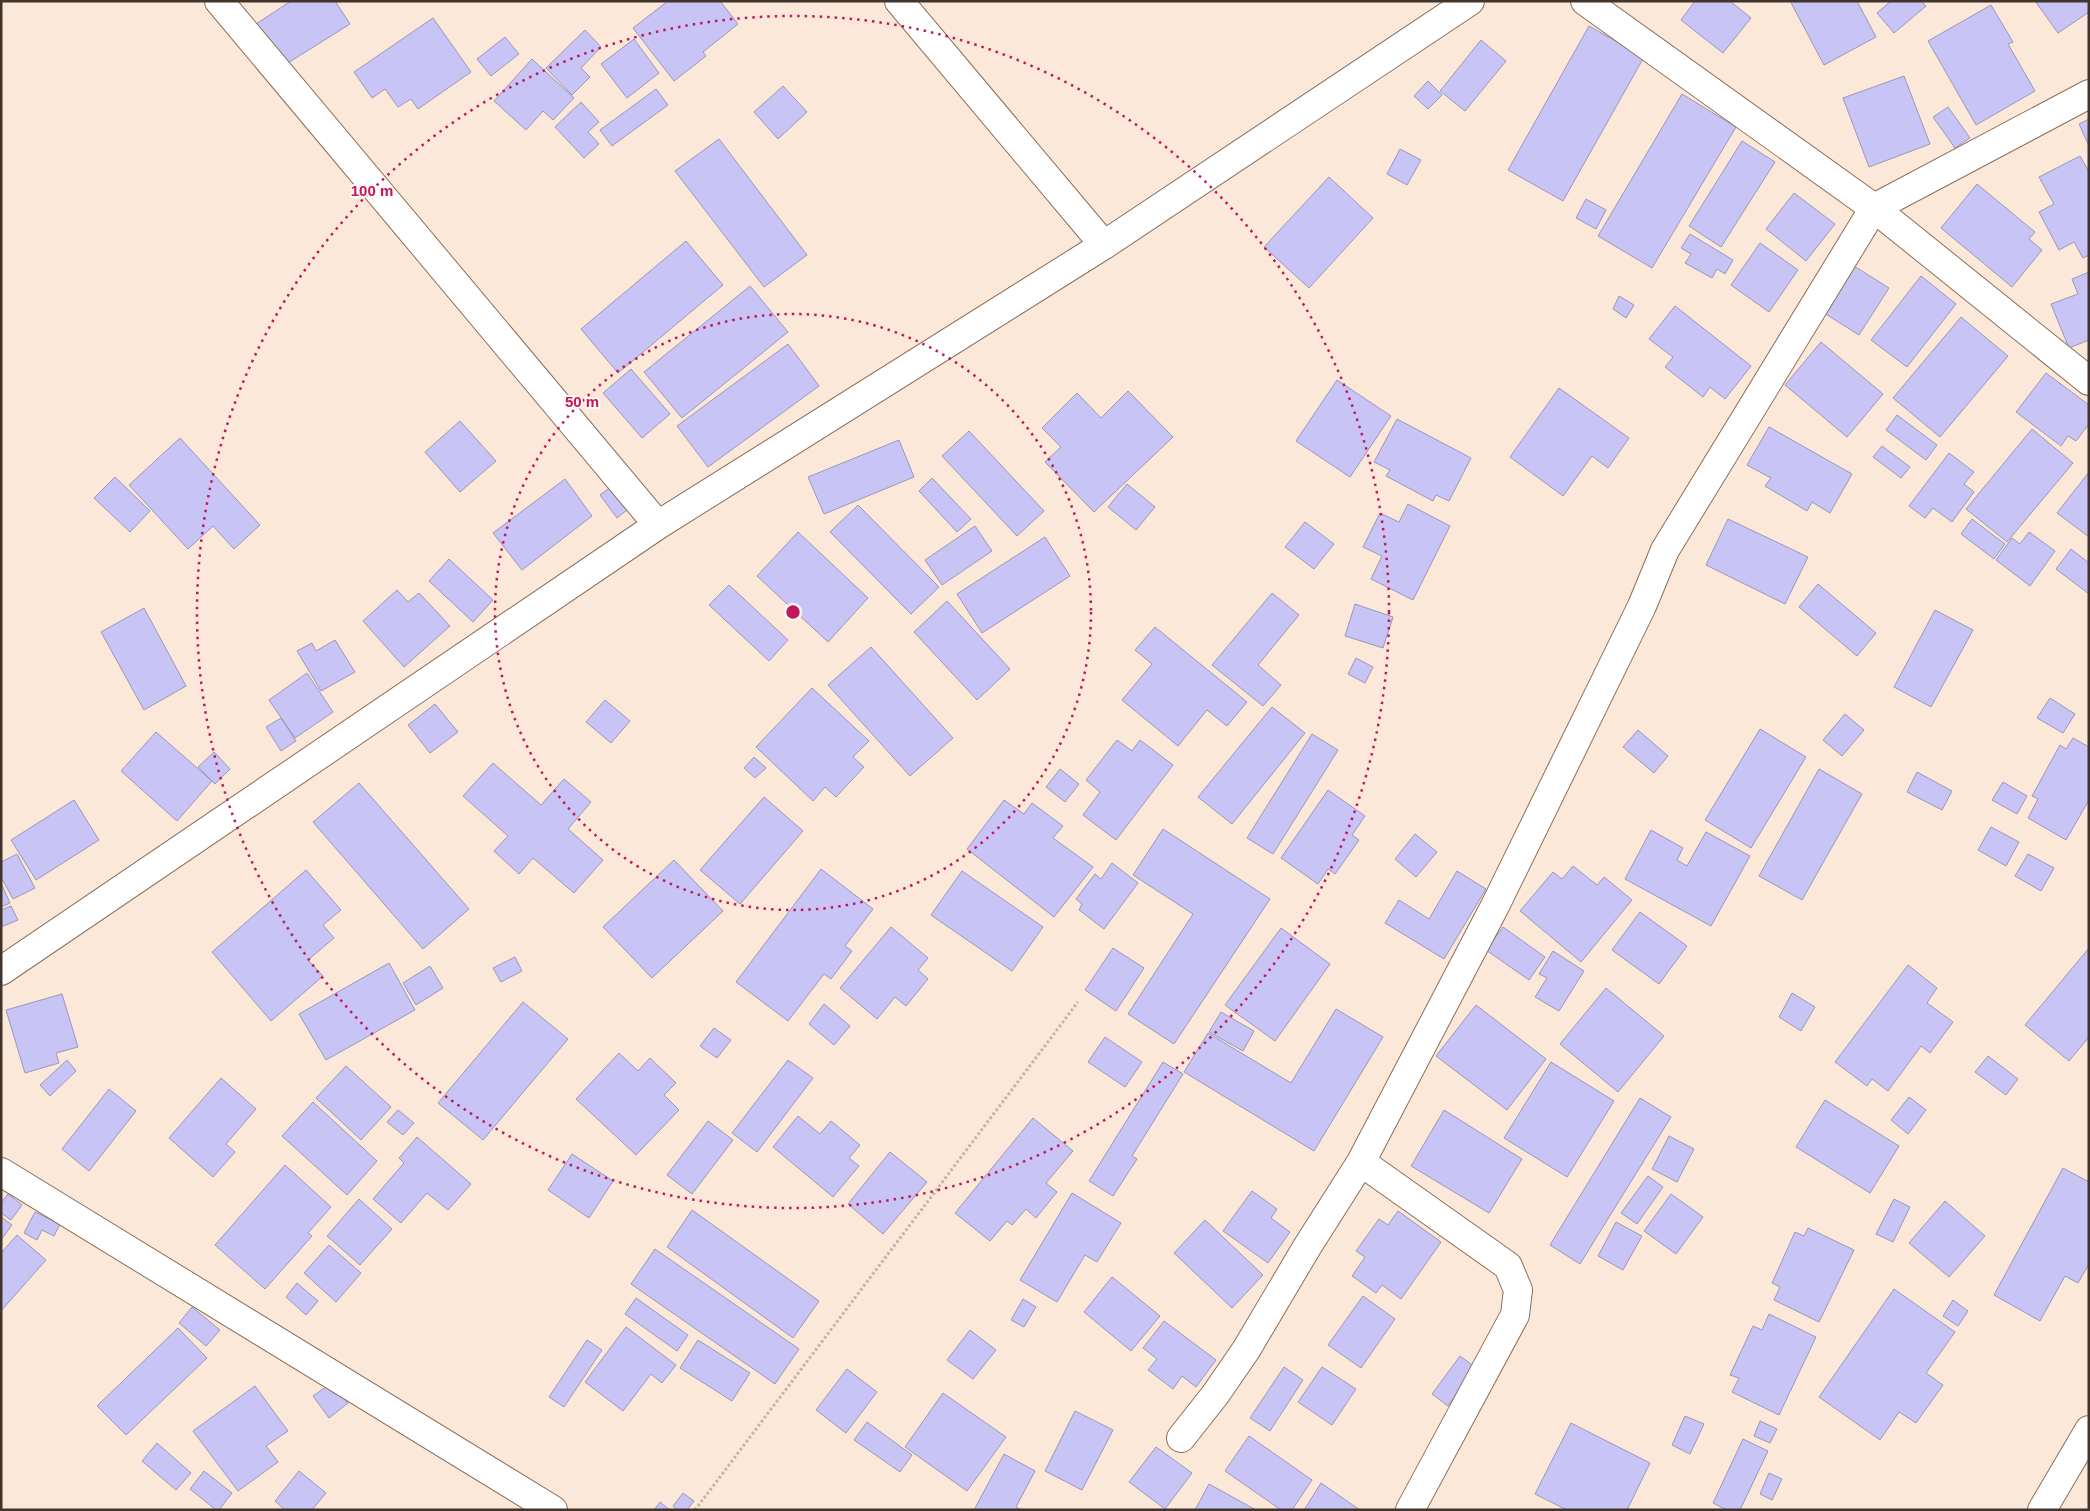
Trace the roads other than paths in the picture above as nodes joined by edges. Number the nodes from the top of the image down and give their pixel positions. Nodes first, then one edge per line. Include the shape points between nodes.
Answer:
1 (219, 1) edge
2 (899, 1) edge
3 (1470, 1) edge
4 (1584, 1) edge
5 (2089, 94) edge
6 (1874, 208) junction
7 (1104, 245) junction
8 (2089, 381) edge
9 (658, 525) junction
10 (1, 971) edge
11 (1362, 1162) junction
12 (1, 1172) edge
13 (2089, 1430) edge
14 (1181, 1438) dead end
15 (554, 1510) edge
16 (1410, 1510) edge
17 (2042, 1510) edge

1 - 9 street
2 - 7 street
3 - 7 street
4 - 6 street
5 - 6 street
6 - 8 street
6 - 11 street via 1665,550 1642,606 1499,898
7 - 9 street
9 - 10 street
11 - 14 street via 1246,1350
11 - 16 street via 1508,1266 1518,1290 1515,1315
12 - 15 street
13 - 17 street

